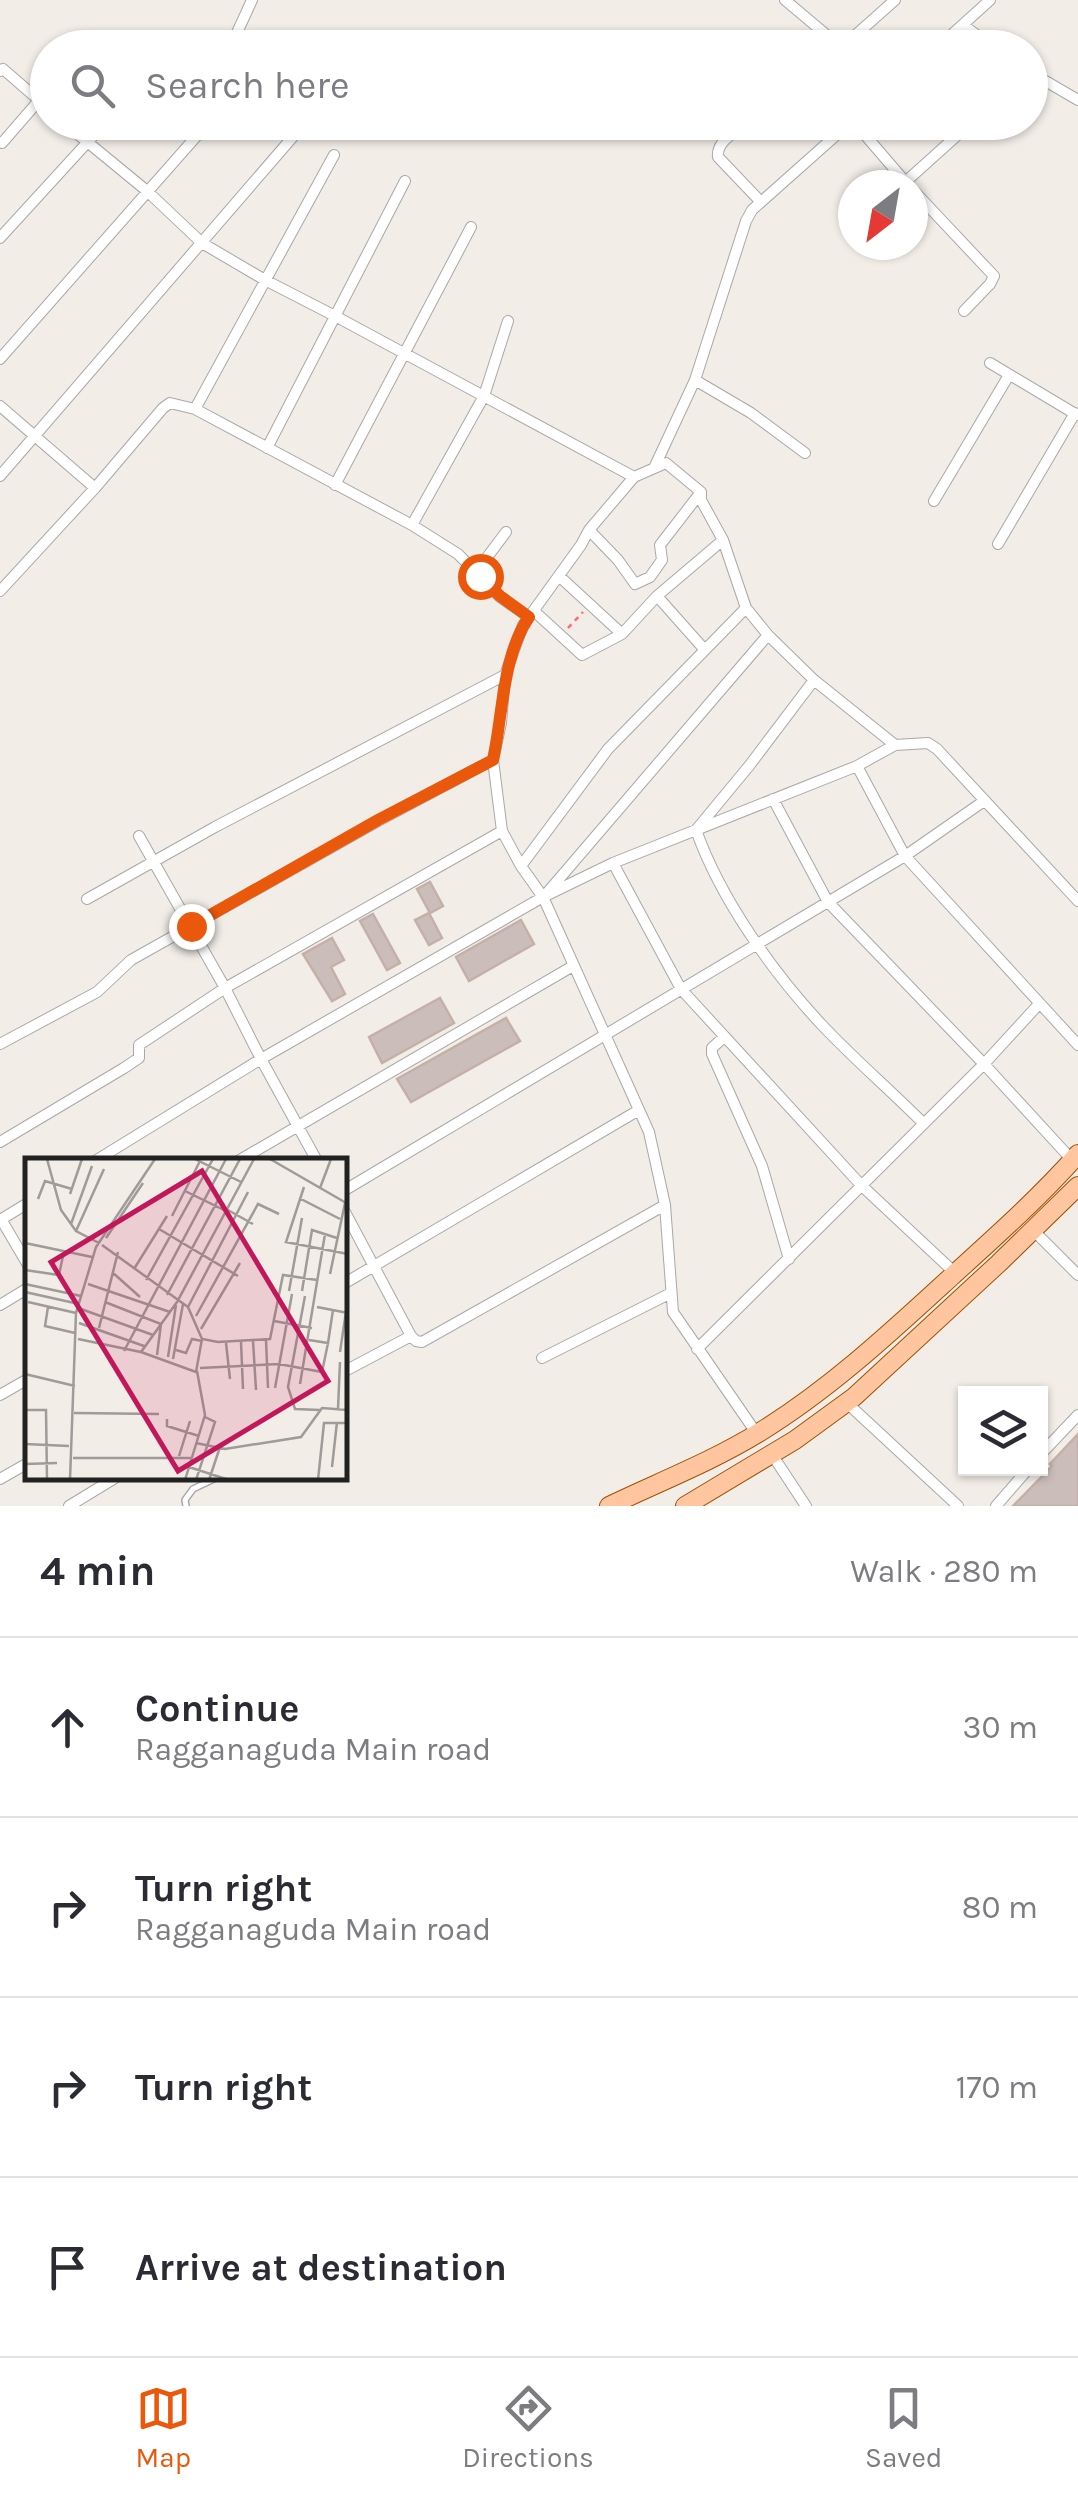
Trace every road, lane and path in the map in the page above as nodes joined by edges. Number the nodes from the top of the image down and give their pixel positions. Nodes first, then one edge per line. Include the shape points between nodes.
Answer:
1 (252, 0) edge
2 (786, 0) edge
3 (895, 0) edge
4 (990, 0) edge
5 (963, 25) junction
6 (238, 30) edge
7 (821, 30) edge
8 (861, 30) edge
9 (957, 30) edge
10 (970, 30) edge
11 (0, 71) edge
12 (1048, 82) edge
13 (30, 93) edge
14 (1078, 100) edge
15 (30, 116) edge
16 (83, 140) edge
17 (89, 140) edge
18 (193, 140) edge
19 (290, 140) edge
20 (726, 140) edge
21 (831, 140) edge
22 (867, 140) edge
23 (954, 140) edge
24 (2, 143) edge
25 (86, 143) junction
26 (334, 155) dead end
27 (893, 170) edge
28 (923, 170) edge
29 (405, 181) dead end
30 (147, 191) junction
31 (760, 201) junction
32 (928, 208) edge
33 (471, 227) dead end
34 (0, 238) edge
35 (202, 243) junction
36 (265, 280) junction
37 (964, 311) dead end
38 (335, 316) junction
39 (508, 322) dead end
40 (405, 354) junction
41 (0, 358) edge
42 (990, 363) dead end
43 (1009, 374) junction
44 (696, 380) junction
45 (484, 396) junction
46 (0, 406) edge
47 (195, 409) junction
48 (1076, 414) edge
49 (35, 436) junction
50 (267, 448) junction
51 (805, 452) dead end
52 (654, 468) junction
53 (0, 476) edge
54 (634, 477) junction
55 (334, 484) junction
56 (95, 488) junction
57 (702, 492) junction
58 (934, 501) dead end
59 (412, 525) junction
60 (588, 530) junction
61 (506, 532) dead end
62 (723, 540) junction
63 (998, 544) dead end
64 (476, 572) junction
65 (559, 576) junction
66 (0, 591) edge
67 (657, 596) junction
68 (590, 603) junction
69 (746, 608) junction
70 (532, 614) junction
71 (622, 634) junction
72 (768, 635) junction
73 (561, 636) junction
74 (704, 649) junction
75 (505, 675) junction
76 (814, 680) junction
77 (895, 746) junction
78 (493, 760) junction
79 (856, 766) junction
80 (773, 798) junction
81 (984, 801) junction
82 (696, 830) junction
83 (502, 831) junction
84 (139, 836) dead end
85 (904, 856) junction
86 (154, 862) junction
87 (612, 863) junction
88 (521, 866) junction
89 (544, 897) junction
90 (88, 899) dead end
91 (1078, 901) edge
92 (828, 902) junction
93 (191, 926) junction
94 (756, 944) junction
95 (573, 966) junction
96 (226, 988) junction
97 (680, 990) junction
98 (1039, 1004) junction
99 (604, 1036) junction
100 (724, 1037) junction
101 (0, 1044) edge
102 (1078, 1045) edge
103 (260, 1059) junction
104 (984, 1064) junction
105 (640, 1110) junction
106 (923, 1123) junction
107 (297, 1126) junction
108 (0, 1142) edge
109 (1075, 1157) edge
110 (100, 1158) edge
111 (243, 1158) edge
112 (315, 1158) edge
113 (861, 1185) junction
114 (348, 1188) edge
115 (1074, 1197) edge
116 (665, 1204) junction
117 (25, 1205) edge
118 (348, 1217) edge
119 (1, 1219) edge
120 (1033, 1230) junction
121 (25, 1259) edge
122 (789, 1259) junction
123 (375, 1266) junction
124 (955, 1272) junction
125 (1078, 1275) edge
126 (348, 1281) edge
127 (25, 1290) edge
128 (671, 1293) junction
129 (0, 1305) edge
130 (411, 1336) junction
131 (697, 1349) junction
132 (542, 1358) dead end
133 (348, 1370) edge
134 (25, 1381) edge
135 (0, 1396) edge
136 (846, 1403) junction
137 (1078, 1415) edge
138 (758, 1434) junction
139 (1048, 1447) edge
140 (770, 1453) junction
141 (25, 1465) edge
142 (1022, 1476) edge
143 (0, 1479) edge
144 (110, 1481) edge
145 (210, 1481) edge
146 (70, 1506) edge
147 (186, 1506) edge
148 (608, 1506) edge
149 (685, 1506) edge
150 (806, 1506) edge
151 (958, 1506) edge
152 (996, 1506) edge

1 - 6 street
2 - 7 street
3 - 8 street
4 - 5 street
5 - 9 street
5 - 10 street
11 - 13 street
12 - 14 street
15 - 24 street
16 - 25 street
17 - 25 street
18 - 30 street
19 - 35 street
20 - 31 street via 718,157
21 - 31 street
22 - 27 street
23 - 28 street
25 - 30 street
25 - 34 street
26 - 36 street
29 - 38 street
30 - 35 street
30 - 41 street
31 - 44 street via 746,221
32 - 37 street via 994,276
33 - 40 street
35 - 36 street
35 - 49 street
36 - 38 street
36 - 47 street
38 - 40 street
38 - 50 street
39 - 45 street
40 - 45 street
40 - 55 street
42 - 43 street
43 - 48 street
43 - 58 street
44 - 51 street
44 - 52 street
45 - 54 street
45 - 59 street
46 - 49 street
47 - 50 street
47 - 56 street via 170,403 163,408
48 - 63 street
49 - 53 street
49 - 56 street
50 - 55 street
52 - 54 street
52 - 57 street via 666,463
54 - 60 street
55 - 59 street
56 - 66 street
57 - 60 street via 660,544 662,560 650,578 634,584
57 - 62 street
59 - 64 street
60 - 65 street
61 - 64 street
62 - 67 street
62 - 69 street
64 - 70 street
65 - 68 street
65 - 70 street
67 - 71 street
67 - 74 street
68 - 71 street
68 - 73 path
69 - 72 street
69 - 74 street
70 - 73 street
70 - 75 street
71 - 73 street via 582,655
72 - 76 street
72 - 89 street
74 - 88 street via 608,750
75 - 78 street
75 - 86 street
76 - 77 street
76 - 82 street
77 - 79 street
77 - 81 street via 928,743
78 - 83 street
78 - 93 street
79 - 80 street
79 - 85 street
80 - 82 street
80 - 92 street
81 - 85 street
81 - 91 street
82 - 87 street
82 - 94 street
83 - 88 street
83 - 96 street
84 - 86 street
85 - 92 street
85 - 98 street
86 - 90 street
86 - 93 street
87 - 89 street
87 - 97 street
88 - 89 street
89 - 95 street
89 - 103 street
92 - 94 street
92 - 104 street
93 - 96 street
93 - 101 street via 131,960 97,992
94 - 97 street
94 - 106 street via 822,1025
95 - 99 street
95 - 107 street
96 - 103 street
96 - 108 street via 139,1045 139,1058
97 - 99 street
97 - 100 street
98 - 102 street
98 - 104 street
99 - 105 street
99 - 114 street
100 - 113 street
100 - 122 street via 712,1054 762,1166
103 - 107 street
103 - 110 street
104 - 106 street
104 - 109 street
105 - 116 street
105 - 123 street
106 - 113 street
107 - 111 street
107 - 112 street
109 - 124 main road
113 - 122 street
113 - 124 street
115 - 120 main road
116 - 128 street
116 - 130 street via 422,1342
117 - 119 street
118 - 123 street
119 - 121 street
120 - 125 street
120 - 136 main road
122 - 131 street
123 - 126 street
123 - 130 street
124 - 138 main road via 835,1378
127 - 129 street
128 - 131 street via 673,1312
128 - 132 street
130 - 133 street
131 - 138 street
134 - 135 street
136 - 140 main road
136 - 151 street
137 - 139 street
138 - 148 main road
140 - 149 main road
140 - 150 street
141 - 143 street
142 - 152 street
144 - 146 street
145 - 147 lane via 193,1490

